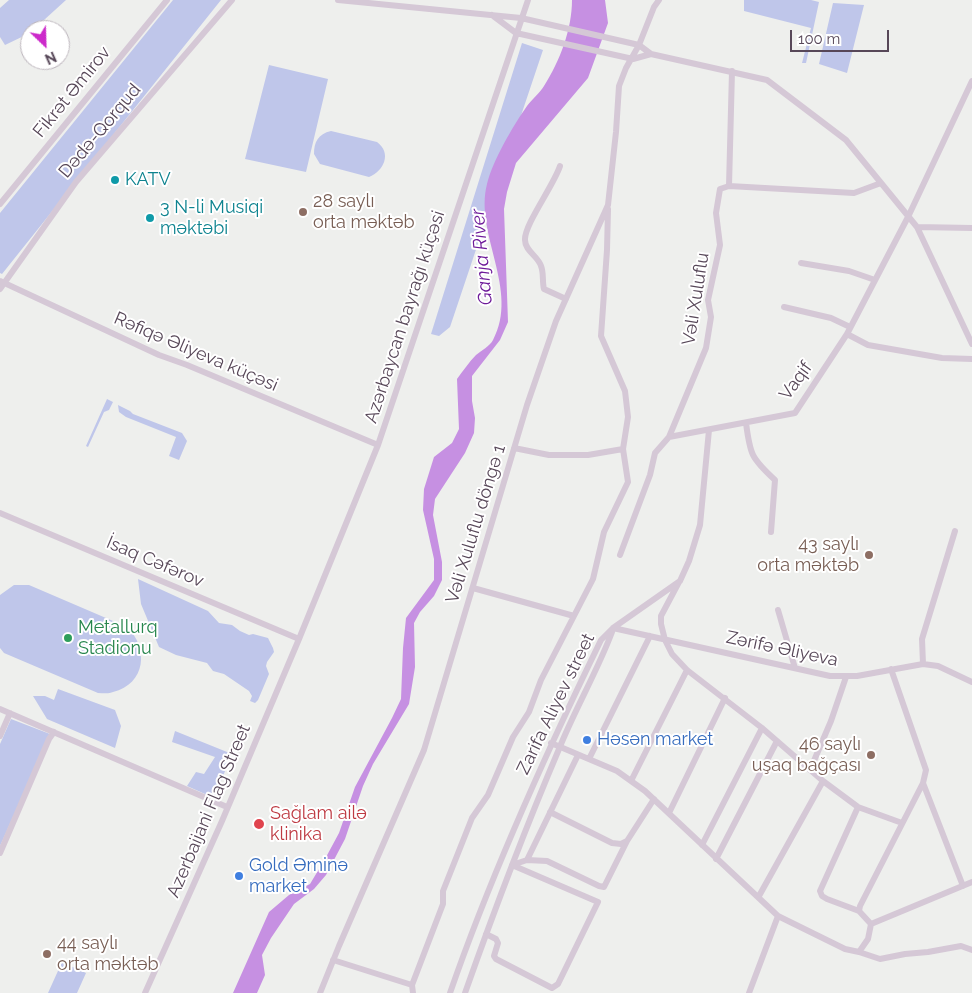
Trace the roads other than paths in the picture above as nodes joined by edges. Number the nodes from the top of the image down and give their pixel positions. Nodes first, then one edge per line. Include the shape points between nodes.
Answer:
1 (167, 0) edge
2 (232, 0) edge
3 (338, 0) edge
4 (528, 0) edge
5 (659, 0) edge
6 (490, 14) junction
7 (521, 18) junction
8 (516, 33) junction
9 (640, 45) junction
10 (651, 54) junction
11 (633, 59) junction
12 (732, 71) junction
13 (972, 81) edge
14 (560, 166) dead end
15 (881, 184) junction
16 (729, 186) junction
17 (0, 204) edge
18 (608, 205) junction
19 (908, 217) junction
20 (917, 227) junction
21 (972, 228) edge
22 (801, 263) dead end
23 (875, 280) junction
24 (1, 285) edge
25 (566, 299) junction
26 (784, 307) dead end
27 (850, 327) junction
28 (847, 334) junction
29 (972, 344) edge
30 (972, 359) edge
31 (746, 423) junction
32 (709, 430) junction
33 (669, 437) junction
34 (378, 445) junction
35 (514, 448) junction
36 (623, 449) junction
37 (0, 513) edge
38 (955, 531) dead end
39 (771, 532) dead end
40 (620, 555) dead end
41 (680, 581) junction
42 (473, 588) junction
43 (778, 610) dead end
44 (574, 616) junction
45 (613, 628) junction
46 (650, 636) junction
47 (299, 639) junction
48 (666, 640) junction
49 (923, 664) junction
50 (794, 668) junction
51 (891, 669) junction
52 (686, 670) junction
53 (846, 677) junction
54 (972, 682) edge
55 (725, 698) junction
56 (0, 709) edge
57 (10, 713) junction
58 (762, 728) junction
59 (54, 732) junction
60 (0, 736) edge
61 (777, 741) junction
62 (551, 743) junction
63 (559, 747) junction
64 (578, 755) junction
65 (589, 759) junction
66 (810, 770) junction
67 (631, 781) junction
68 (823, 781) junction
69 (923, 783) junction
70 (654, 799) junction
71 (227, 807) junction
72 (858, 807) junction
73 (550, 812) junction
74 (669, 813) junction
75 (902, 823) junction
76 (627, 841) junction
77 (702, 845) junction
78 (0, 853) edge
79 (716, 859) junction
80 (527, 860) junction
81 (512, 865) junction
82 (972, 882) edge
83 (963, 886) junction
84 (759, 896) junction
85 (859, 911) junction
86 (778, 916) junction
87 (870, 924) junction
88 (486, 934) junction
89 (972, 950) edge
90 (860, 952) junction
91 (333, 960) junction
92 (412, 985) junction
93 (145, 993) edge
94 (320, 993) edge
95 (413, 993) edge
96 (450, 993) edge
97 (464, 993) edge
98 (749, 993) edge

1 - 17 street, Fikrət Əmirov
2 - 24 street, Dədə-Qorqud via 76,182
3 - 6 street
4 - 7 street, Azərbaycan bayrağı küçəsi
5 - 9 street
6 - 7 street
6 - 8 street
7 - 8 street, Azərbaycan bayrağı küçəsi
7 - 9 street
8 - 11 street
8 - 34 street, Azərbaycan bayrağı küçəsi
9 - 10 street
9 - 11 street
10 - 11 street
10 - 12 street
11 - 18 street, Vəli Xuluflu döngə 1 via 618,86
12 - 15 street via 767,80 846,140
12 - 16 street
13 - 19 street, Vaqif
14 - 25 street via 530,223 524,242 541,265 544,289
15 - 16 street via 854,193
15 - 19 street
16 - 33 street, Vəli Xuluflu via 720,189 716,213 720,245 708,300 711,317 706,348
18 - 25 street, Vəli Xuluflu döngə 1
18 - 36 street via 601,336 626,391 628,417
19 - 20 street
19 - 23 street, Vaqif
20 - 21 street
20 - 29 street
22 - 23 street via 849,271
23 - 27 street, Vaqif
24 - 34 street, Rəfiqə Əliyeva küçəsi via 159,355
25 - 35 street, Vəli Xuluflu döngə 1
26 - 27 street via 831,318
27 - 28 street, Vaqif
28 - 30 street via 868,345 942,358
28 - 31 street, Vaqif via 795,413
31 - 32 street, Vaqif
31 - 39 street via 751,453 759,466 775,480
32 - 33 street
32 - 41 street via 700,524
33 - 40 street via 655,452 650,475
34 - 47 street, Azərbaycan bayrağı küçəsi
35 - 36 street via 549,455 588,455
35 - 42 street, Vəli Xuluflu döngə 1
36 - 44 street via 628,482 604,532 593,579
37 - 47 street, İsaq Cəfərov
38 - 49 street via 922,639
41 - 45 street
41 - 48 street via 662,616
42 - 44 street
42 - 91 street, Vəli Xuluflu döngə 1 via 424,750
43 - 50 street
44 - 92 street via 541,680 529,712 513,737 488,795 472,818 443,891 443,904
45 - 46 street, Zərifə Əliyeva
45 - 62 street, Zarifa Aliyev street via 601,640
45 - 63 street, Zarifa Aliyev street
46 - 48 street, Zərifə Əliyeva
46 - 65 street
47 - 71 street, Azerbaijani Flag Street
48 - 50 street, Zərifə Əliyeva
48 - 52 street via 672,654
49 - 51 street, Zərifə Əliyeva
49 - 54 street, Zərifə Əliyeva via 938,666
50 - 53 street, Zərifə Əliyeva
51 - 53 street, Zərifə Əliyeva
51 - 69 street via 926,770
52 - 55 street
52 - 67 street
53 - 66 street
55 - 58 street
55 - 74 street
56 - 57 street
57 - 59 street
57 - 60 street
58 - 61 street
58 - 77 street
59 - 71 street
59 - 78 street
61 - 66 street
61 - 79 street
62 - 63 street
62 - 96 street, Zarifa Aliyev street via 476,920
63 - 64 street
63 - 81 street, Zarifa Aliyev street
64 - 65 street
64 - 73 street
65 - 67 street via 617,770
66 - 68 street
67 - 70 street
68 - 72 street
68 - 84 street
69 - 75 street
69 - 83 street
70 - 74 street
70 - 76 street
71 - 93 street, Azerbaijani Flag Street
72 - 75 street
72 - 85 street via 820,891 822,896
73 - 76 street via 612,843
73 - 80 street
74 - 77 street
75 - 85 street
76 - 80 street via 604,887 547,861
77 - 79 street
79 - 84 street
80 - 81 street
81 - 88 street, Zarifa Aliyev street
81 - 88 street via 598,902 558,984 552,988 496,959 498,943
82 - 83 street
83 - 87 street
84 - 86 street
85 - 87 street
86 - 90 street via 845,949
86 - 98 street
87 - 90 street via 868,939
88 - 97 street, Zarifa Aliyev street
89 - 90 street via 961,946 880,959
91 - 92 street
91 - 94 street, Vəli Xuluflu döngə 1
92 - 95 street

